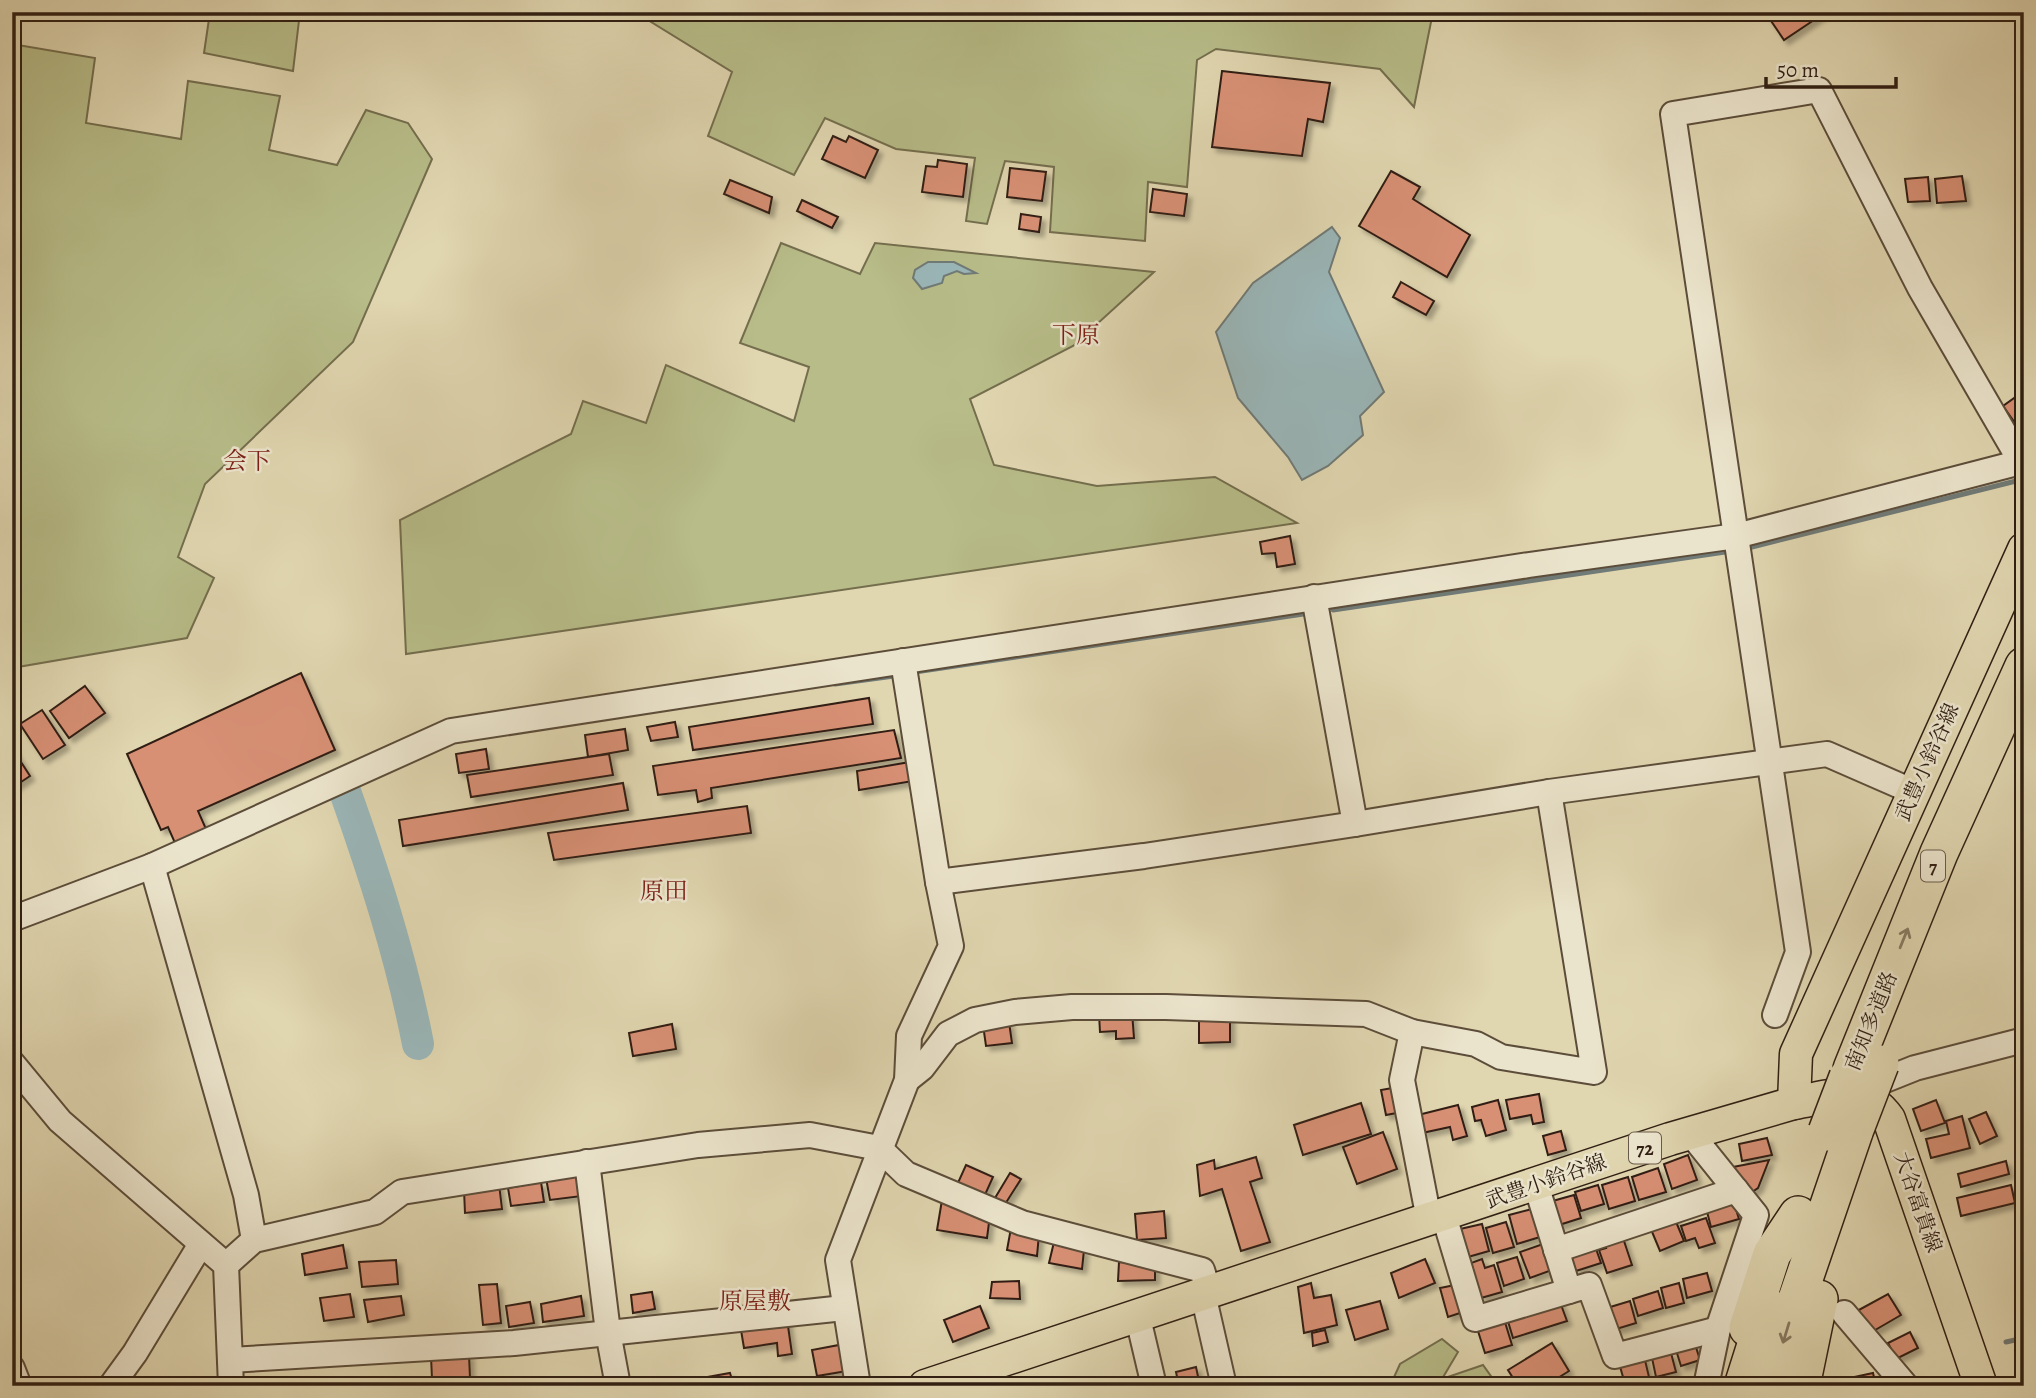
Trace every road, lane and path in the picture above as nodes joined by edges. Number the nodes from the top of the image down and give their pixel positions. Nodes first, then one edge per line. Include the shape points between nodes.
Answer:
1 (2022, 462) edge
2 (1736, 536) junction
3 (2024, 549) edge
4 (1314, 597) junction
5 (903, 662) junction
6 (2024, 666) edge
7 (2024, 724) edge
8 (1769, 761) junction
9 (1549, 792) junction
10 (1914, 792) junction
11 (1355, 824) junction
12 (152, 866) junction
13 (938, 882) junction
14 (12, 919) edge
15 (1775, 1015) dead end
16 (1412, 1032) junction
17 (2024, 1040) edge
18 (12, 1063) edge
19 (1861, 1075) junction
20 (907, 1080) junction
21 (1794, 1103) junction
22 (1691, 1134) junction
23 (1843, 1136) junction
24 (879, 1147) junction
25 (587, 1162) junction
26 (1536, 1185) junction
27 (1737, 1190) junction
28 (1435, 1210) junction
29 (1798, 1215) junction
30 (254, 1240) junction
31 (201, 1244) junction
32 (1556, 1250) junction
33 (226, 1265) junction
34 (1569, 1291) junction
35 (1206, 1293) junction
36 (844, 1308) junction
37 (1137, 1314) junction
38 (1844, 1314) dead end
39 (1718, 1329) junction
40 (608, 1332) junction
41 (230, 1360) junction
42 (12, 1368) edge
43 (938, 1384) edge
44 (19, 1386) edge
45 (111, 1386) edge
46 (231, 1386) edge
47 (618, 1386) edge
48 (858, 1386) edge
49 (1154, 1386) edge
50 (1224, 1386) edge
51 (1706, 1386) edge
52 (1729, 1386) edge
53 (1742, 1386) edge
54 (1770, 1386) edge
55 (1801, 1386) edge
56 (1906, 1386) edge
57 (1982, 1386) edge

1 - 2 street
1 - 2 street via 1920,288 1819,90 1673,114
2 - 4 street
2 - 8 street
3 - 10 main road, 武豊小鈴谷線
4 - 5 street
4 - 11 street
5 - 12 street via 451,731
5 - 13 street
19 -> 6 highway, 南知多道路 / 7 via 1939,853
7 - 19 highway, 南知多道路 / 7
8 - 9 street
8 - 10 street via 1827,754
8 - 15 street via 1798,952
9 - 11 street
9 - 16 street via 1594,1072 1501,1057 1476,1044
10 - 21 main road, 武豊小鈴谷線 via 1796,1054
11 - 13 street
12 - 14 street
12 - 30 street via 246,1195
13 - 20 street via 951,946 909,1036
16 - 20 street via 1366,1014 1072,1006 975,1020 948,1034
16 - 28 street via 1402,1080
17 - 19 street via 1914,1068
18 - 31 street via 60,1121
19 - 21 main road
19 - 23 highway, 南知多道路 / 7, bridge
19 - 57 main road, 大谷富貴線 via 1889,1119
20 - 24 street
21 - 22 main road, 武豊小鈴谷線 / 72
22 - 26 main road, 武豊小鈴谷線 / 72
22 - 27 street
23 - 29 highway, 南知多道路 / 7
23 -> 54 highway, 南知多道路 / 7
23 - 55 highway via 1855,1162 1827,1259
24 - 25 street via 810,1135 698,1145
24 - 35 street via 906,1174 1022,1223 1202,1270
24 - 36 street via 838,1260
25 - 30 street via 402,1192 375,1212
25 - 40 street
26 - 28 main road, 武豊小鈴谷線 / 72
26 - 32 street
27 - 32 street
27 - 39 street via 1756,1215
28 - 34 street via 1475,1319
28 - 35 main road, 武豊小鈴谷線 / 72
29 - 52 highway via 1772,1254
29 - 53 highway, 南知多道路 / 7
30 - 33 street
31 - 33 street
31 - 45 street
32 - 34 street
33 - 41 street
34 - 39 street via 1590,1285 1615,1356
35 - 37 main road, 武豊小鈴谷線 / 72
35 - 50 street
36 - 40 street
36 - 48 street
37 - 43 main road, 武豊小鈴谷線 / 72
37 - 49 street
38 - 56 street
39 - 51 street
40 - 41 street via 513,1343
40 - 47 street
41 - 46 street
42 - 44 street

